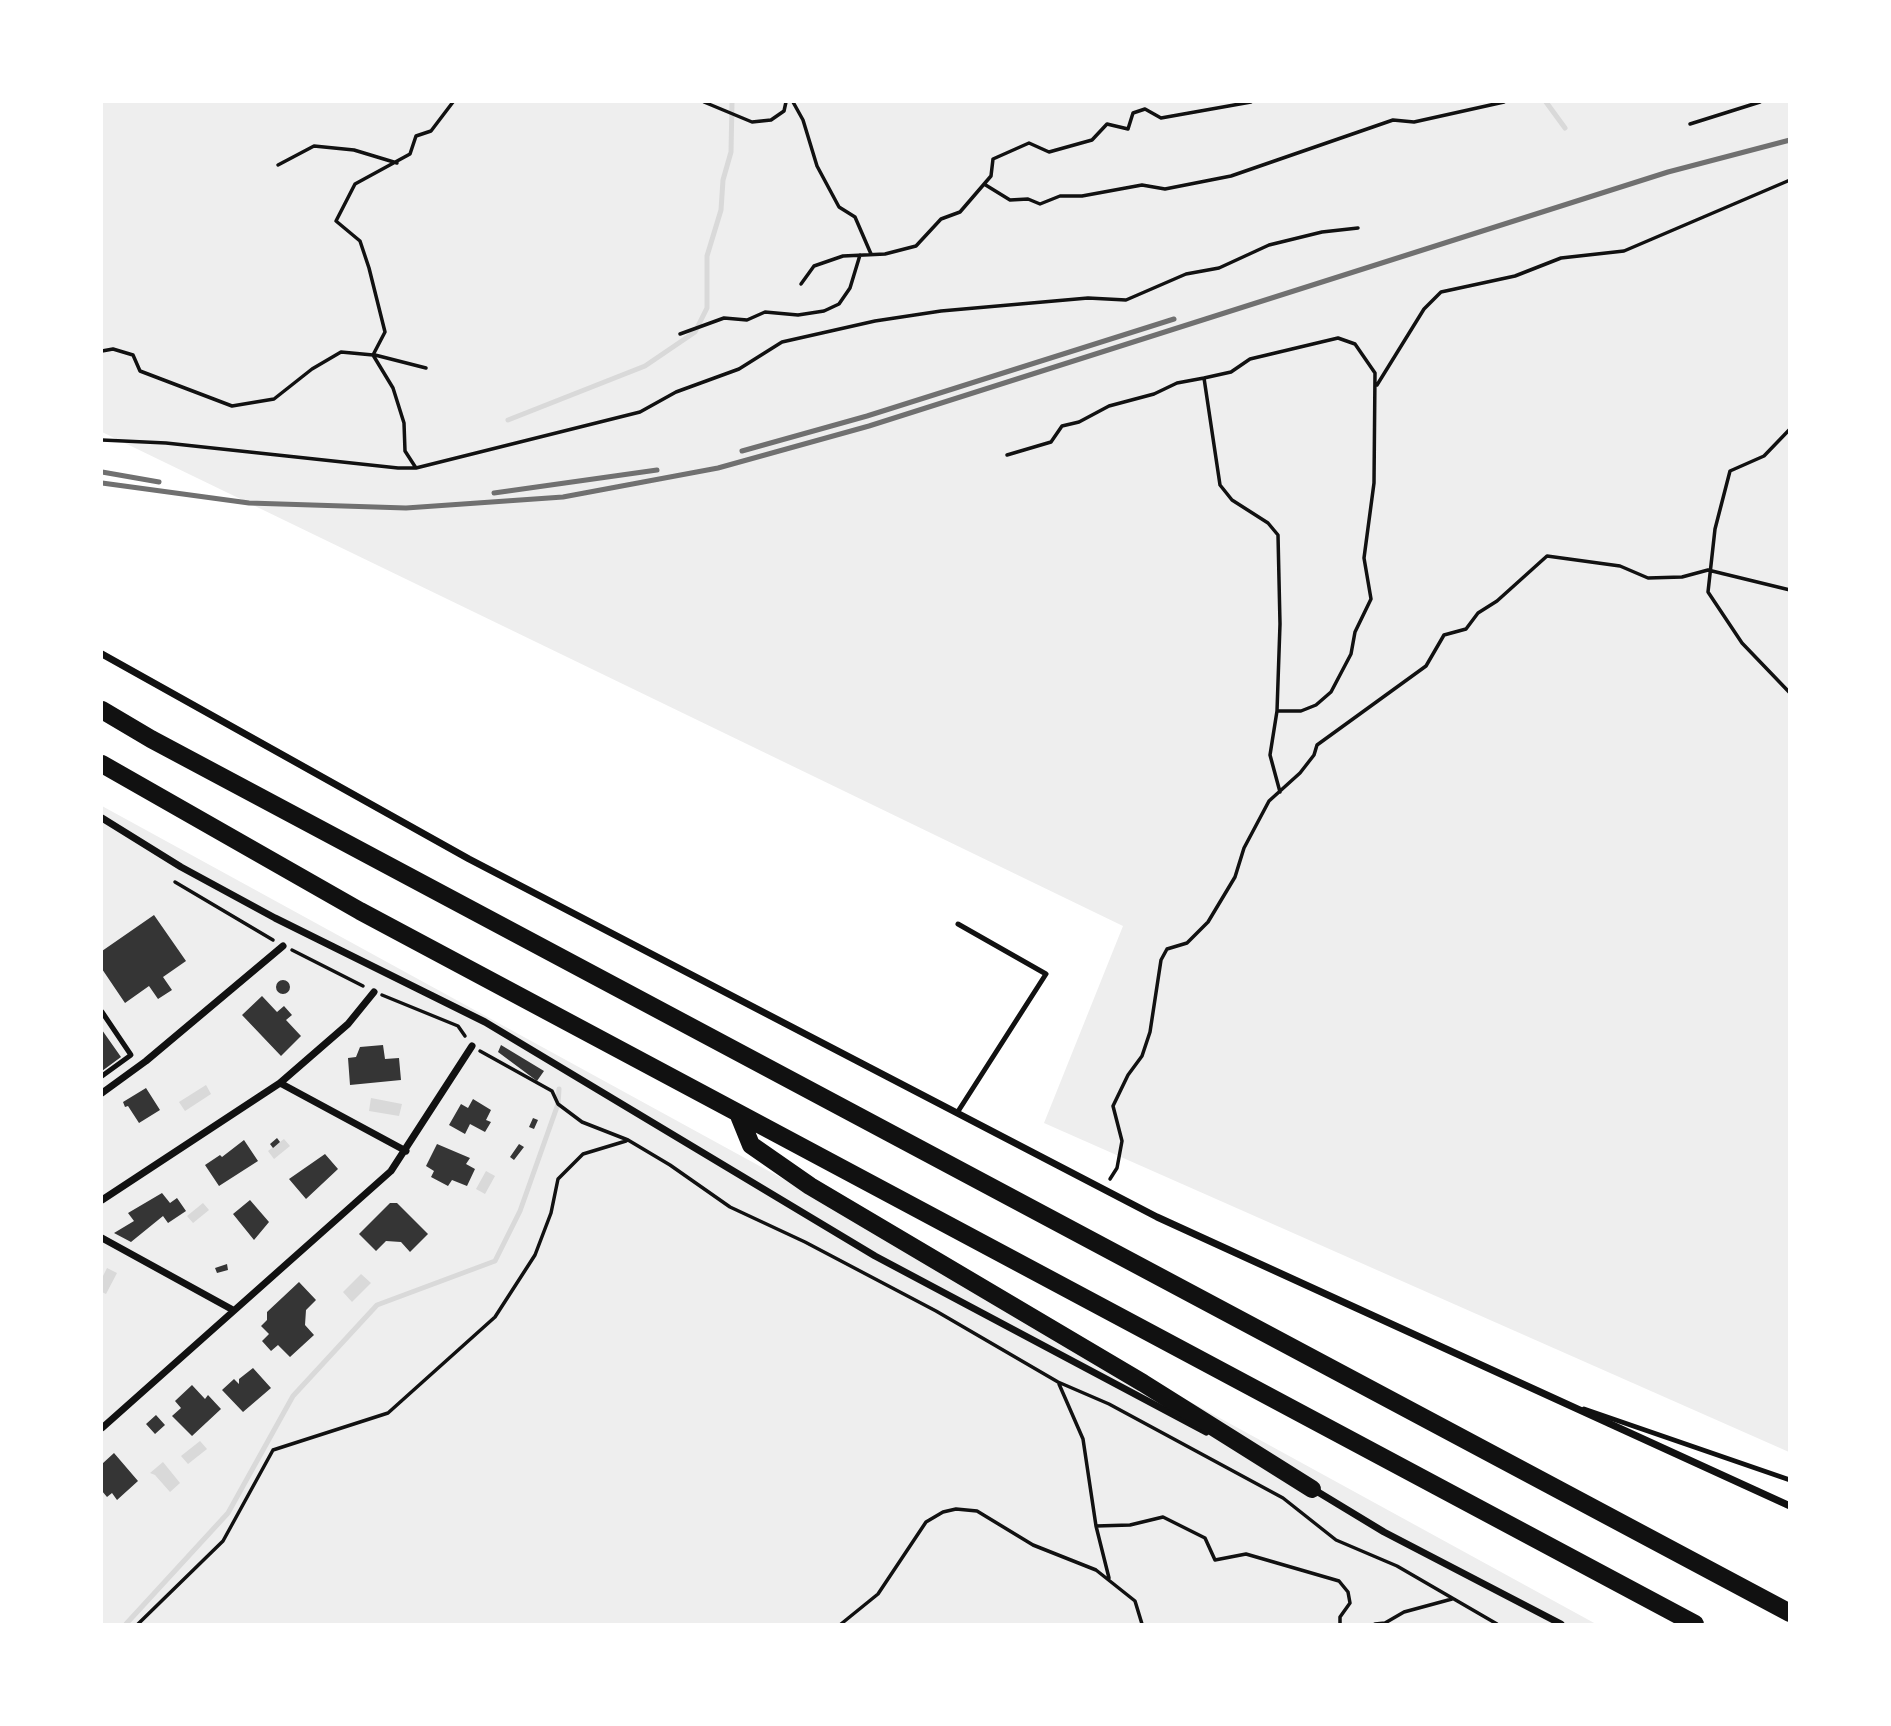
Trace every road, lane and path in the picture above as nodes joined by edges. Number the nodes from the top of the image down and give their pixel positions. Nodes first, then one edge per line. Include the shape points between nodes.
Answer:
1 (453, 102) edge
2 (786, 102) edge
3 (793, 102) edge
4 (1251, 102) edge
5 (1504, 102) edge
6 (1760, 102) edge
7 (708, 103) edge
8 (1689, 124) dead end
9 (397, 163) junction
10 (278, 165) dead end
11 (1790, 180) edge
12 (984, 184) junction
13 (1359, 228) dead end
14 (871, 254) junction
15 (860, 255) junction
16 (801, 284) dead end
17 (680, 334) dead end
18 (102, 351) edge
19 (373, 355) junction
20 (426, 368) dead end
21 (1204, 378) junction
22 (1376, 387) junction
23 (1788, 432) edge
24 (102, 440) edge
25 (1007, 455) dead end
26 (416, 468) junction
27 (1708, 570) junction
28 (1790, 590) edge
29 (102, 653) edge
30 (1790, 693) edge
31 (102, 710) edge
32 (1277, 711) junction
33 (102, 764) edge
34 (1280, 792) junction
35 (102, 818) edge
36 (175, 882) dead end
37 (958, 924) dead end
38 (283, 946) junction
39 (374, 992) junction
40 (102, 1012) edge
41 (472, 1046) junction
42 (102, 1076) edge
43 (280, 1083) junction
44 (102, 1093) edge
45 (738, 1113) junction
46 (957, 1113) junction
47 (628, 1140) junction
48 (406, 1151) junction
49 (1104, 1190) junction
50 (102, 1200) edge
51 (102, 1238) edge
52 (233, 1310) junction
53 (1058, 1382) junction
54 (1575, 1406) junction
55 (102, 1428) edge
56 (1790, 1480) edge
57 (1312, 1489) junction
58 (1790, 1506) edge
59 (1096, 1526) junction
60 (1109, 1580) junction
61 (1452, 1600) junction
62 (1790, 1613) edge
63 (138, 1625) edge
64 (841, 1625) edge
65 (1142, 1625) edge
66 (1340, 1625) edge
67 (1375, 1625) edge
68 (1497, 1625) edge
69 (1561, 1625) edge
70 (1695, 1625) edge

1 - 9 path via 431,131 416,136 410,154
2 - 7 path via 784,111 771,120 752,122
3 - 14 path via 817,166 839,207 855,217
4 - 12 path via 1161,118 1145,108 1133,113 1128,129 1107,124 1092,140 1049,152 1029,143 993,159 991,176
5 - 12 path via 1414,122 1394,120 1231,176 1165,189 1142,185 1060,196 1040,204 1010,200
6 - 8 path
9 - 10 path via 354,150 314,146
9 - 19 path via 355,184 336,221 360,241 369,268 385,332
11 - 22 path via 1624,251 1561,258 1515,276 1441,292 1424,309
12 - 14 path via 960,212 941,219 916,246
13 - 26 path via 1269,245 1219,268 1186,274 1126,300 1088,298 940,311 782,342 739,369 676,392 640,412
14 - 15 path
15 - 16 path via 814,266
15 - 17 path via 850,288 839,304 824,311 798,315 765,312 747,320 724,318
18 - 19 path via 133,355 140,371 232,406 274,399 341,352
19 - 20 path
19 - 26 path via 393,388 404,423 405,451
21 - 22 path via 1231,372 1250,359 1338,338 1355,344 1376,373
21 - 25 path via 1109,406 1062,426 1051,442
21 - 32 path via 1220,485 1232,500 1278,535
22 - 32 path via 1374,483 1364,558 1371,600 1331,692 1308,708
23 - 27 path via 1764,456 1730,471
24 - 26 path
27 - 28 path
27 - 30 path via 1708,592 1724,621
27 - 34 path via 1682,577 1648,578 1620,566 1547,556 1478,613 1466,629 1444,635 1426,666 1317,745 1300,773
29 - 46 street via 469,859
31 - 62 highway
32 - 34 path via 1270,755
33 - 45 highway via 360,911
34 - 49 path via 1269,802 1208,922 1187,943 1167,949 1161,960 1150,1032 1142,1056 1113,1106 1122,1141 1117,1168
35 - 57 street via 263,911 485,1022 875,1256
36 - 38 path
37 - 46 lane via 1046,974
38 - 39 path
38 - 44 street
39 - 41 path via 458,1026
39 - 43 street via 348,1024
40 - 42 lane via 131,1055
41 - 47 path via 552,1091 558,1104 582,1122
41 - 48 street
43 - 48 street
43 - 50 street
45 - 57 highway via 751,1145 810,1186
45 - 70 highway
46 - 49 street
47 - 53 path via 730,1207 912,1299
47 - 63 path via 583,1154 558,1179 535,1255 495,1317 388,1413 272,1450 223,1541
48 - 52 street via 391,1171
49 - 54 street
51 - 52 street
52 - 55 street
53 - 59 path via 1083,1439
53 - 61 path via 1109,1404 1283,1498 1336,1540 1397,1566
54 - 56 lane
54 - 58 street
57 - 69 street
59 - 60 path
59 - 66 path via 1130,1525 1163,1517 1205,1538 1215,1560 1246,1554 1339,1581 1350,1603
60 - 64 path via 1096,1570 1032,1545 977,1510 956,1509 926,1522 878,1594
60 - 65 path via 1135,1601
61 - 67 path
61 - 68 path

